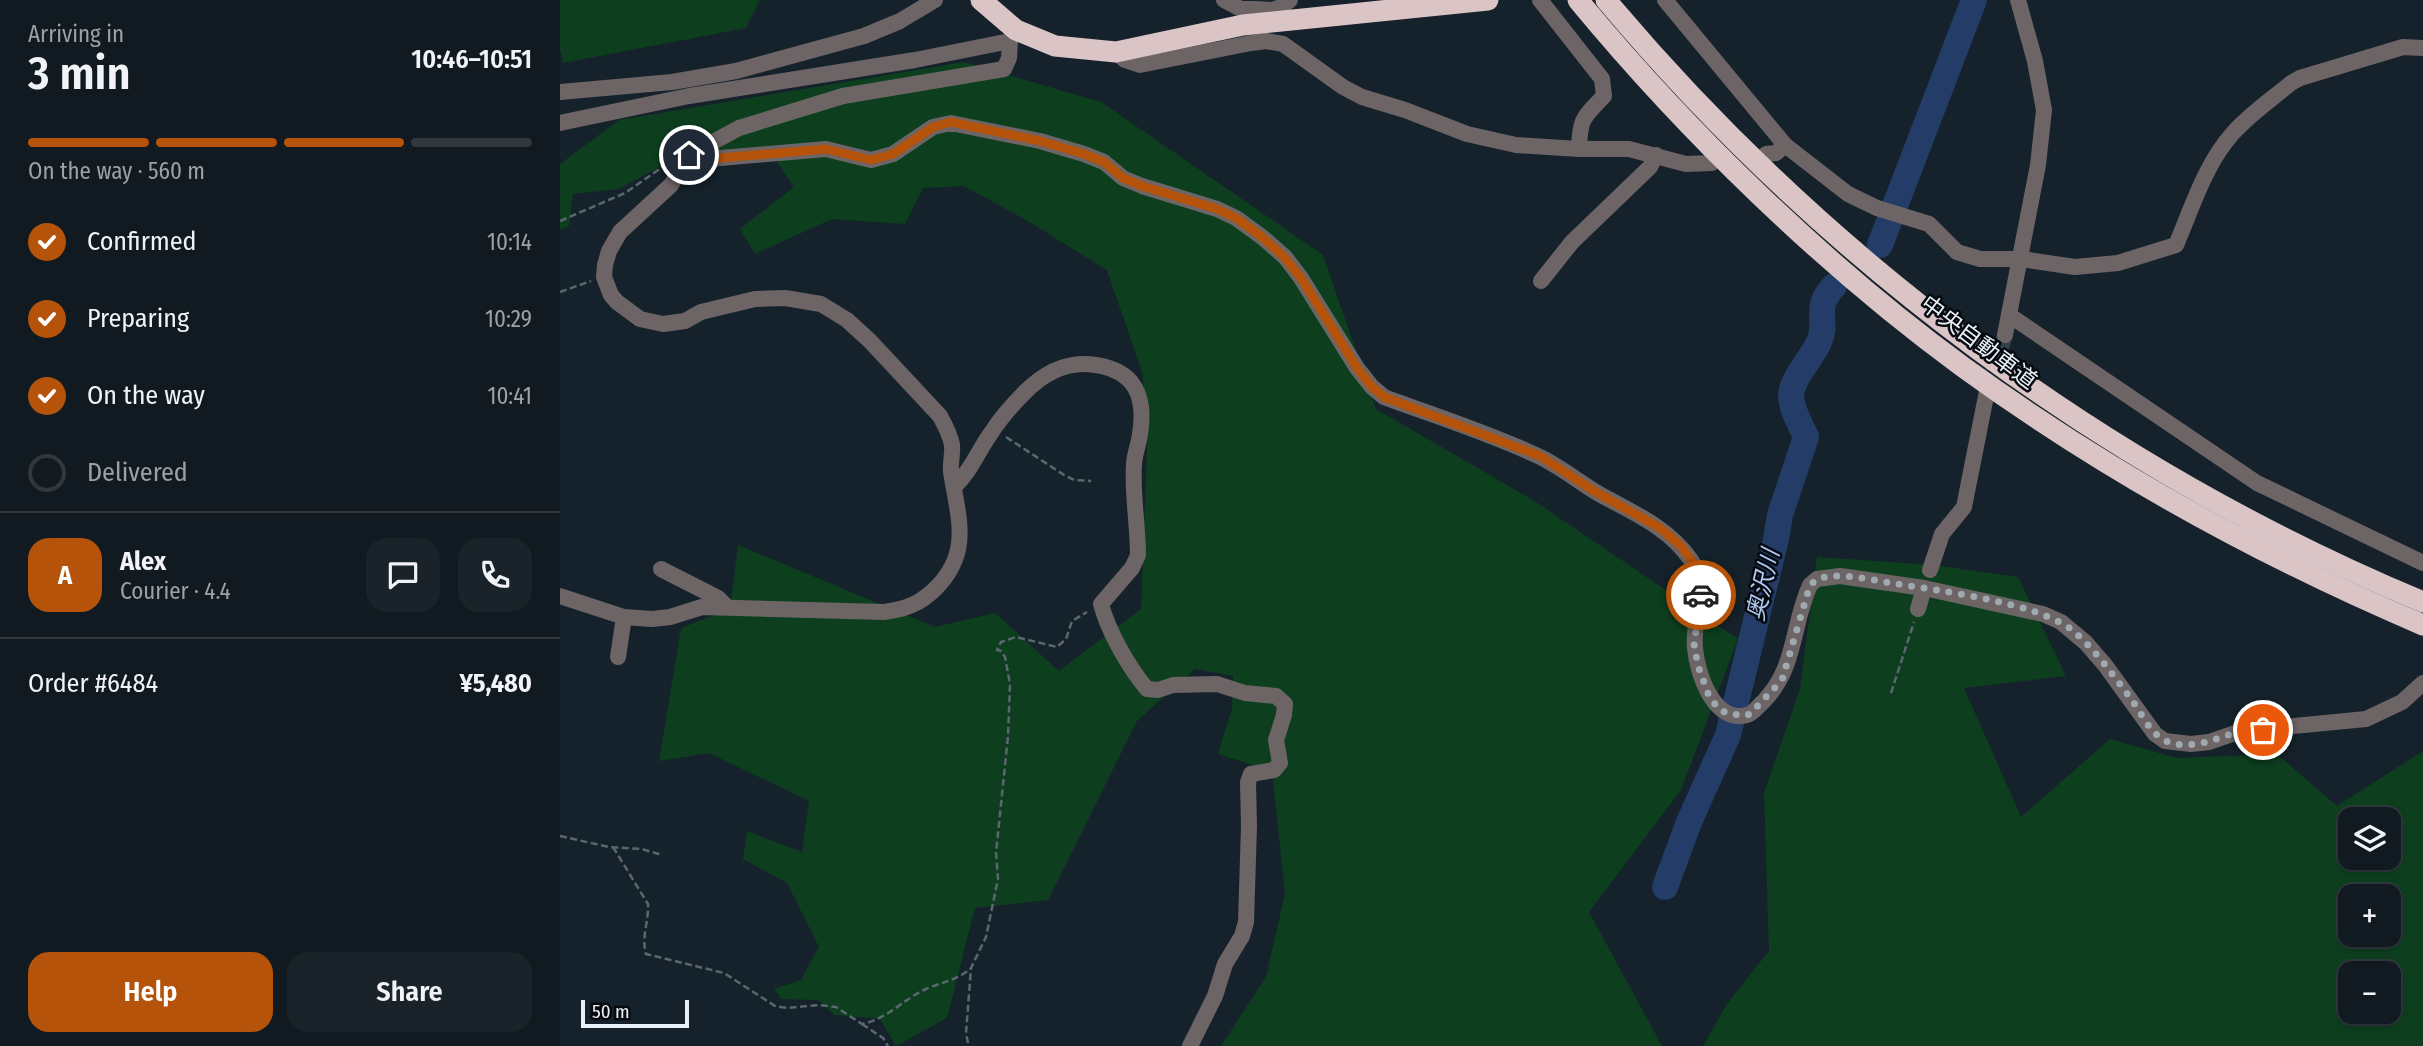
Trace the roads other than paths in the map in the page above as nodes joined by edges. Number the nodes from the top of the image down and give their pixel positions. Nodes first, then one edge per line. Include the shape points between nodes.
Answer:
1 (935, 0) edge
2 (981, 0) edge
3 (1224, 0) edge
4 (1290, 0) edge
5 (1488, 0) edge
6 (1540, 0) edge
7 (1578, 0) edge
8 (1665, 0) edge
9 (2018, 0) edge
10 (1608, 3) edge
11 (1413, 4) edge
12 (1273, 16) junction
13 (1013, 35) junction
14 (2423, 48) edge
15 (1116, 52) junction
16 (560, 92) edge
17 (560, 123) edge
18 (1785, 145) junction
19 (1579, 149) junction
20 (1766, 154) dead end
21 (1656, 155) junction
22 (683, 163) junction
23 (1712, 163) dead end
24 (2021, 259) junction
25 (1541, 281) dead end
26 (2009, 315) junction
27 (2005, 335) tunnel mouth
28 (1988, 386) tunnel mouth
29 (955, 486) junction
30 (2423, 563) edge
31 (661, 569) dead end
32 (1930, 570) dead end
33 (1924, 588) junction
34 (560, 596) edge
35 (2423, 602) edge
36 (727, 607) junction
37 (1918, 609) road end
38 (624, 617) junction
39 (2423, 625) edge
40 (618, 657) dead end
41 (2423, 683) edge
42 (1190, 1046) edge

1 - 16 street via 864,36 736,71
2 - 13 highway
3 - 12 street
4 - 12 street
5 - 11 highway
6 - 19 street via 1602,79 1604,96 1584,117
7 - 39 highway, 中央自動車道 via 1678,111 1782,214 1852,279 1962,366 2155,492 2276,558
8 - 18 street
9 - 24 street via 2044,110
10 - 35 highway, 中央自動車道 via 1796,200 1864,261 1976,349 2119,447 2207,497 2302,548
11 - 12 highway
12 - 15 highway
13 - 15 highway via 1055,46
13 - 17 street via 915,60 689,96
13 - 22 street via 1003,69 843,96 739,128 695,150
14 - 24 street via 2403,47 2291,83 2222,147 2176,246 2102,265 2075,267
15 - 19 street via 1140,65 1251,43 1283,44 1343,88 1467,134 1516,145
18 - 20 street
18 - 24 street via 1848,194 1929,224 1957,252 1980,259
19 - 21 street via 1629,149
21 - 23 street via 1686,164
21 - 25 street via 1650,167 1572,242
22 - 29 street via 671,185 620,232 609,251 604,277 611,295 640,319 663,324 685,321 718,307 770,298 797,299 832,310 870,341 940,416 952,446
22 - 33 street via 826,149 871,160 893,154 933,127 951,122 1084,154 1142,186 1236,218 1284,257 1357,368 1384,397 1540,456 1660,528 1681,546 1696,567 1701,597 1694,644 1698,666 1709,696 1726,713 1750,714 1782,680 1805,597 1817,579 1840,576
24 - 26 street
26 - 27 street
26 - 30 street via 2258,483
28 - 32 street via 1964,507 1942,534
29 - 36 street via 960,540 956,561 944,580 917,604 884,612
29 - 42 street via 994,429 1048,373 1065,365 1089,364 1120,371 1135,385 1141,413 1134,464 1138,555 1101,606 1104,618 1147,689 1217,684 1276,696 1285,704 1276,740 1280,763 1274,770 1251,774 1248,782 1246,922
31 - 36 street
33 - 37 street
33 - 41 street via 2029,610 2060,622 2105,665 2155,734 2175,744 2366,719 2396,706
34 - 38 street
36 - 38 street via 702,607 652,619
38 - 40 street

